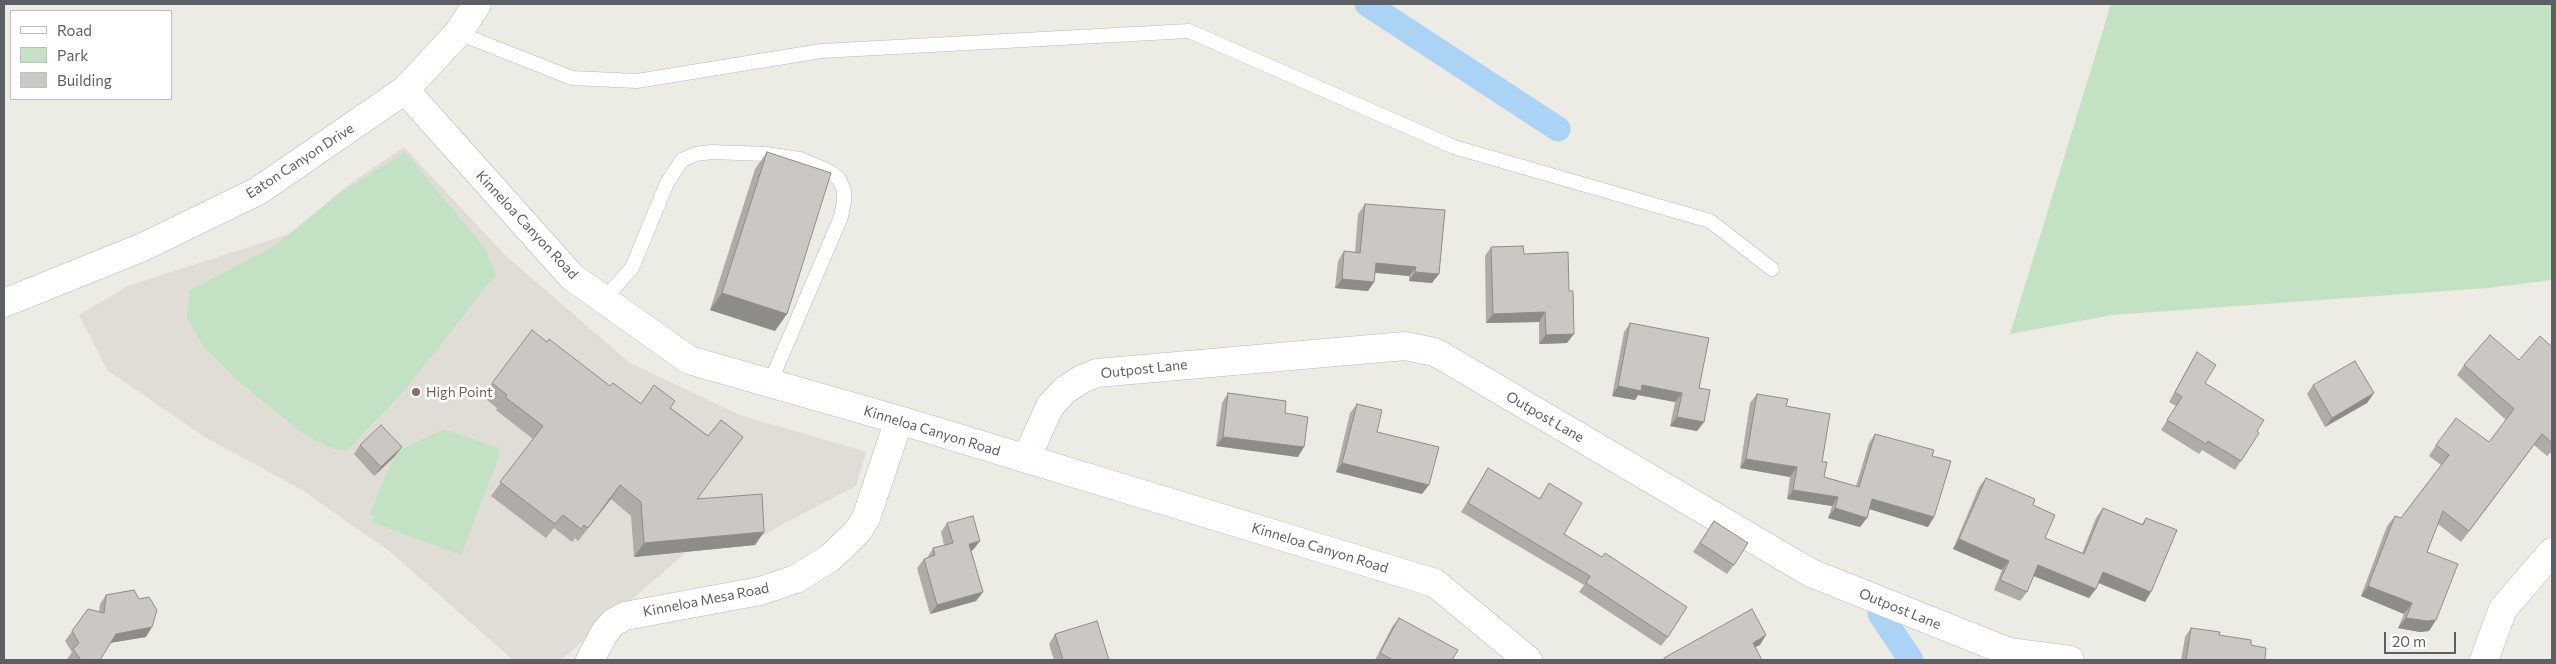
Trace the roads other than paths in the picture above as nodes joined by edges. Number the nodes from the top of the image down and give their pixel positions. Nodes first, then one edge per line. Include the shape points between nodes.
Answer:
1 (477, 4) edge
2 (458, 33) junction
3 (405, 90) junction
4 (1772, 269) dead end
5 (604, 300) junction
6 (4, 303) edge
7 (770, 383) junction
8 (899, 420) junction
9 (1026, 459) junction
10 (2552, 552) edge
11 (590, 660) edge
12 (1528, 660) edge
13 (2070, 660) edge
14 (2484, 660) edge

1 - 2 street, Eaton Canyon Drive
2 - 3 street, Eaton Canyon Drive
2 - 4 lane via 572,78 638,80 821,51 1189,31 1454,147 1710,221
3 - 5 street, Kinneloa Canyon Road via 572,277
3 - 6 street, Eaton Canyon Drive via 258,191 144,247
5 - 7 street, Kinneloa Canyon Road via 689,360
5 - 7 lane via 632,268 674,169 682,160 711,152 766,154 800,159 829,171 839,179 844,201 840,217
7 - 8 street, Kinneloa Canyon Road
8 - 9 street, Kinneloa Canyon Road
8 - 11 street, Kinneloa Mesa Road via 866,518 858,531 830,558 796,579 760,591 625,616 605,632
9 - 12 street, Kinneloa Canyon Road via 1434,583
9 - 13 street, Outpost Lane via 1050,406 1065,390 1097,374 1405,346 1435,352 1811,573 2009,652
10 - 14 street via 2503,608

